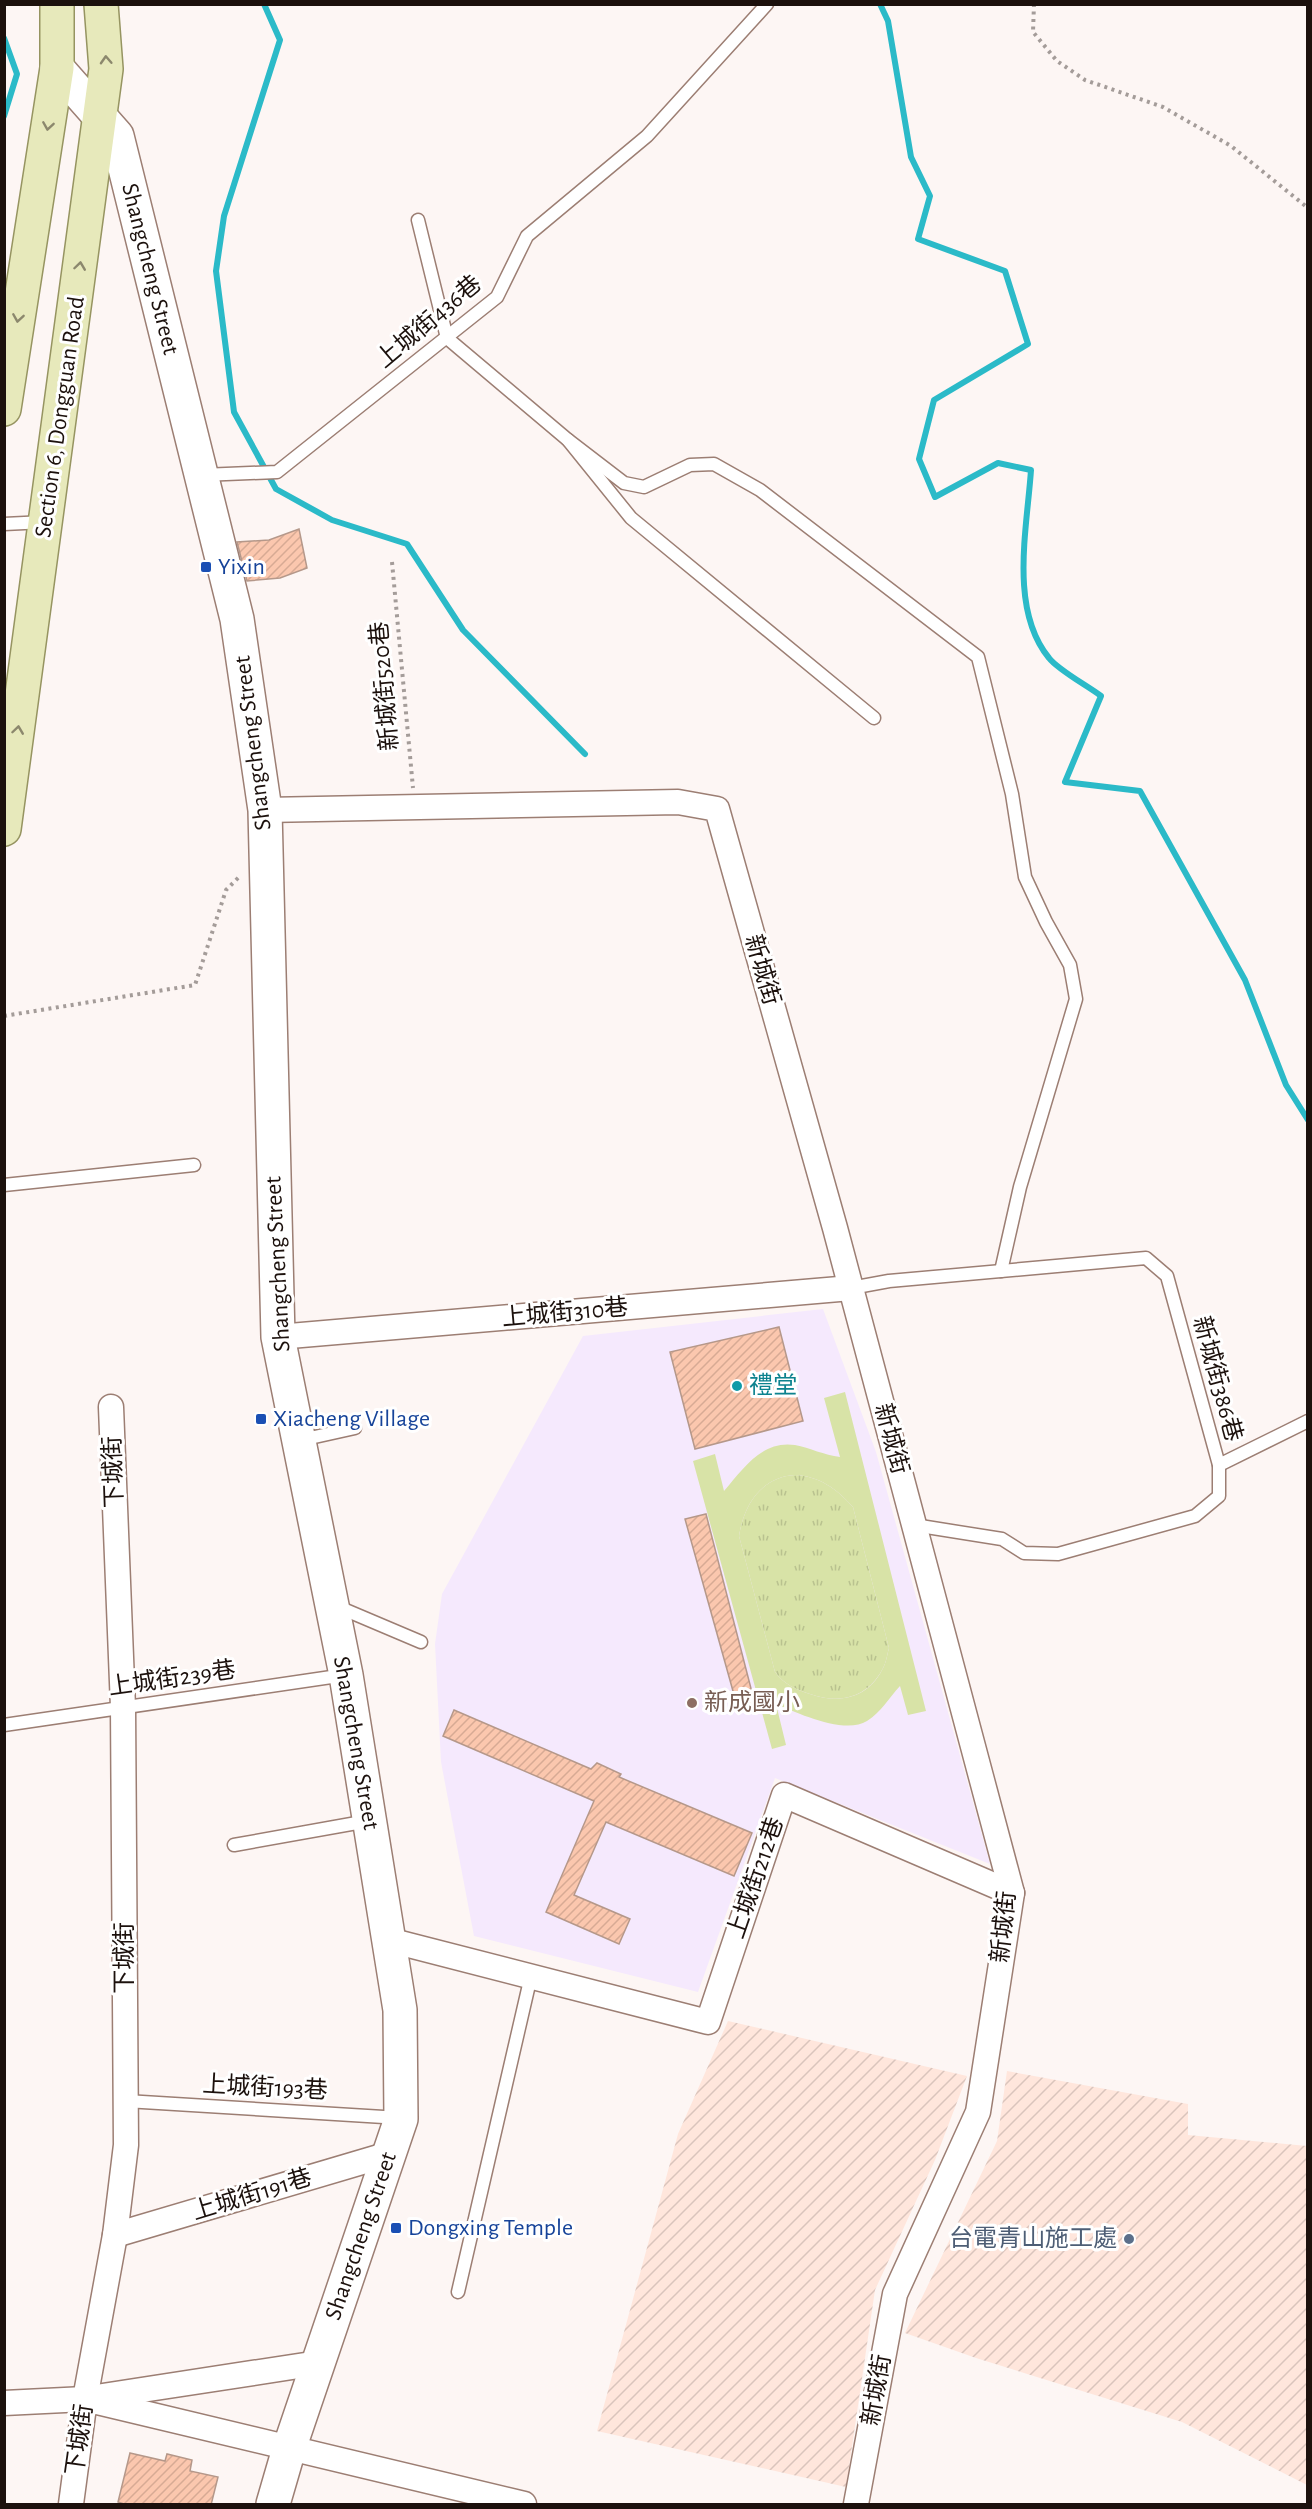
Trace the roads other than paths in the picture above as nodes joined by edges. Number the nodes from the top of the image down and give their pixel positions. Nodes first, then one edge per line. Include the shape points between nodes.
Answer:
1 (57, 4) edge
2 (102, 4) edge
3 (767, 4) edge
4 (57, 68) junction
5 (101, 116) junction
6 (418, 220) dead end
7 (447, 338) junction
8 (4, 409) edge
9 (568, 440) junction
10 (201, 475) junction
11 (46, 522) junction
12 (4, 524) edge
13 (874, 718) dead end
14 (265, 810) junction
15 (5, 824) edge
16 (194, 1166) dead end
17 (4, 1185) edge
18 (1001, 1271) junction
19 (851, 1288) junction
20 (278, 1337) junction
21 (111, 1407) dead end
22 (1308, 1421) edge
23 (355, 1428) dead end
24 (299, 1440) junction
25 (1219, 1465) junction
26 (914, 1525) junction
27 (332, 1604) junction
28 (421, 1642) dead end
29 (346, 1675) junction
30 (123, 1707) junction
31 (4, 1725) edge
32 (369, 1821) junction
33 (234, 1845) dead end
34 (1012, 1893) junction
35 (389, 1940) junction
36 (531, 1976) junction
37 (126, 2101) junction
38 (401, 2120) junction
39 (389, 2154) junction
40 (115, 2235) junction
41 (458, 2292) dead end
42 (318, 2363) junction
43 (85, 2399) junction
44 (4, 2403) edge
45 (289, 2449) junction
46 (71, 2505) edge
47 (273, 2505) edge
48 (524, 2505) edge
49 (856, 2505) edge

1 - 4 main road
5 -> 2 main road, Section 6, Dongguan Road via 106,69
3 - 7 lane, 上城街436巷 via 647,136 527,236 497,297
4 - 5 street, Shangcheng Street
4 -> 8 main road
5 - 10 street, Shangcheng Street via 117,136
11 -> 5 main road, Section 6, Dongguan Road
6 - 7 lane
7 - 9 lane
7 - 10 lane, 上城街436巷 via 277,472
9 - 13 lane via 631,518
9 - 18 lane via 624,483 644,488 690,465 714,464 760,490 978,657 1012,794 1025,877 1070,965 1076,999 1020,1187
10 - 14 street, Shangcheng Street via 237,619
11 - 12 lane
15 -> 11 main road, Section 6, Dongguan Road
14 - 19 street, 新城街 via 678,802 717,809
14 - 20 street, Shangcheng Street
16 - 17 lane
18 - 19 lane, 新城街386巷
18 - 25 lane, 新城街386巷 via 1146,1258 1167,1276
19 - 20 street, 上城街310巷
19 - 26 street, 新城街
20 - 24 street, Shangcheng Street
21 - 30 street, 下城街
22 - 25 lane
23 - 24 lane
24 - 27 street, Shangcheng Street
25 - 26 lane, 新城街386巷 via 1219,1496 1195,1516 1058,1554 1024,1553 1002,1539
26 - 34 street, 新城街
27 - 28 lane
27 - 29 street, Shangcheng Street
29 - 30 lane, 上城街239巷
29 - 32 street, Shangcheng Street
30 - 31 lane, 上城街239巷
30 - 37 street, 下城街
32 - 33 lane
32 - 35 street, Shangcheng Street
34 - 36 street, 上城街212巷 via 784,1795 708,2022
34 - 49 street, 新城街 via 978,2112 895,2294
35 - 36 street, 上城街212巷
35 - 38 street, Shangcheng Street via 400,2010
36 - 41 lane
37 - 38 lane, 上城街193巷
37 - 40 street, 下城街 via 126,2145
38 - 39 street, Shangcheng Street
39 - 40 street, 上城街191巷
39 - 42 street, Shangcheng Street
40 - 43 street, 下城街
42 - 43 street
42 - 45 street, Shangcheng Street
43 - 44 street
43 - 45 street
43 - 46 street, 下城街
45 - 47 street, Shangcheng Street
45 - 48 street

